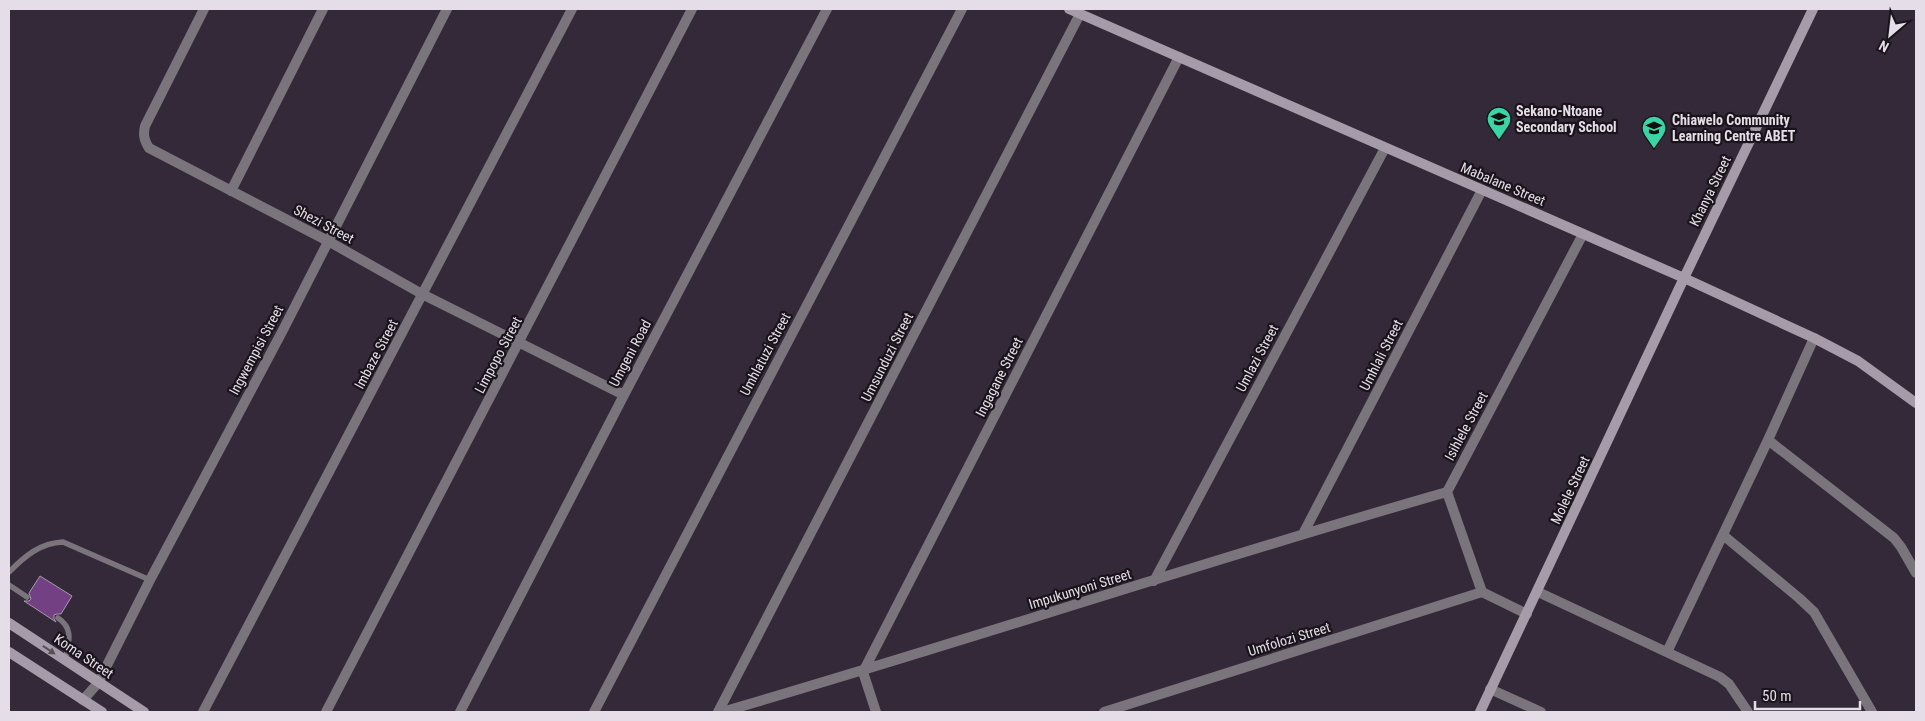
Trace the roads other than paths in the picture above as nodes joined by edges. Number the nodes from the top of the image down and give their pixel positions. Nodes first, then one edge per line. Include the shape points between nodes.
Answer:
1 (204, 9) edge
2 (323, 9) edge
3 (447, 9) edge
4 (572, 9) edge
5 (692, 9) edge
6 (827, 9) edge
7 (962, 9) edge
8 (1068, 9) edge
9 (1813, 9) edge
10 (1080, 14) junction
11 (1179, 57) junction
12 (1385, 148) junction
13 (1482, 190) junction
14 (231, 191) junction
15 (1583, 234) junction
16 (328, 241) junction
17 (1684, 278) junction
18 (422, 294) junction
19 (1814, 338) junction
20 (520, 342) junction
21 (624, 395) junction
22 (1916, 403) edge
23 (1768, 440) junction
24 (1447, 492) junction
25 (1304, 532) junction
26 (1723, 535) junction
27 (9, 572) edge
28 (1916, 573) edge
29 (150, 580) junction
30 (1154, 581) junction
31 (9, 585) edge
32 (1482, 592) junction
33 (1538, 592) junction
34 (27, 597) dead end
35 (1527, 614) junction
36 (58, 618) dead end
37 (9, 623) edge
38 (9, 652) edge
39 (1667, 652) junction
40 (65, 660) junction
41 (863, 672) junction
42 (98, 683) junction
43 (1490, 689) junction
44 (83, 700) junction
45 (102, 712) edge
46 (144, 712) edge
47 (204, 712) edge
48 (326, 712) edge
49 (460, 712) edge
50 (594, 712) edge
51 (718, 712) edge
52 (722, 712) edge
53 (876, 712) edge
54 (1104, 712) edge
55 (1479, 712) edge
56 (1541, 712) edge
57 (1748, 712) edge
58 (1872, 712) edge

1 - 14 street, Shezi Street via 148,118 144,140 149,148
2 - 14 street
3 - 16 street, Ingwempisi Street
4 - 18 street, Imbaze Street
5 - 20 street, Limpopo Street
6 - 21 street, Umgeni Road
7 - 50 street, Umhlatuzi Street
8 - 10 street, Mabalane Street
9 - 17 street, Khanya Street
10 - 11 street, Mabalane Street
10 - 51 street, Umsunduzi Street
11 - 12 street, Mabalane Street
11 - 41 street, Ingagane Street
12 - 13 street, Mabalane Street
12 - 30 street, Umlazi Street
13 - 15 street, Mabalane Street
13 - 25 street, Umhlali Street
14 - 16 street, Shezi Street
15 - 17 street, Mabalane Street
15 - 24 street, Isihlele Street
16 - 18 street, Shezi Street
16 - 29 street, Ingwempisi Street
17 - 19 street, Mabalane Street
17 - 33 street, Molele Street
18 - 20 street, Shezi Street
18 - 47 street, Imbaze Street
19 - 22 street, Mabalane Street via 1858,361
19 - 23 street
20 - 21 street, Shezi Street
20 - 48 street, Limpopo Street
21 - 49 street, Umgeni Road
23 - 26 street
23 - 28 street via 1894,538
24 - 25 street, Impukunyoni Street
24 - 32 street
25 - 30 street, Impukunyoni Street
26 - 39 street
26 - 58 street via 1814,612
27 - 29 lane via 39,548 63,542
29 - 42 street, Ingwempisi Street
30 - 41 street, Impukunyoni Street
31 - 34 lane
32 - 35 street
32 - 54 street, Umfolozi Street
33 - 35 street, Molele Street
33 - 39 street
35 - 43 street, Molele Street
36 - 40 lane via 66,623 69,631
37 -> 40 street, Koma Street
38 - 44 street
39 - 57 street via 1720,677 1729,684
40 - 42 street, Koma Street
41 - 52 street, Impukunyoni Street
41 - 53 street
42 - 44 street, Ingwempisi Street
42 - 46 street, Koma Street
43 - 55 street, Molele Street
43 - 56 street
44 - 45 street

